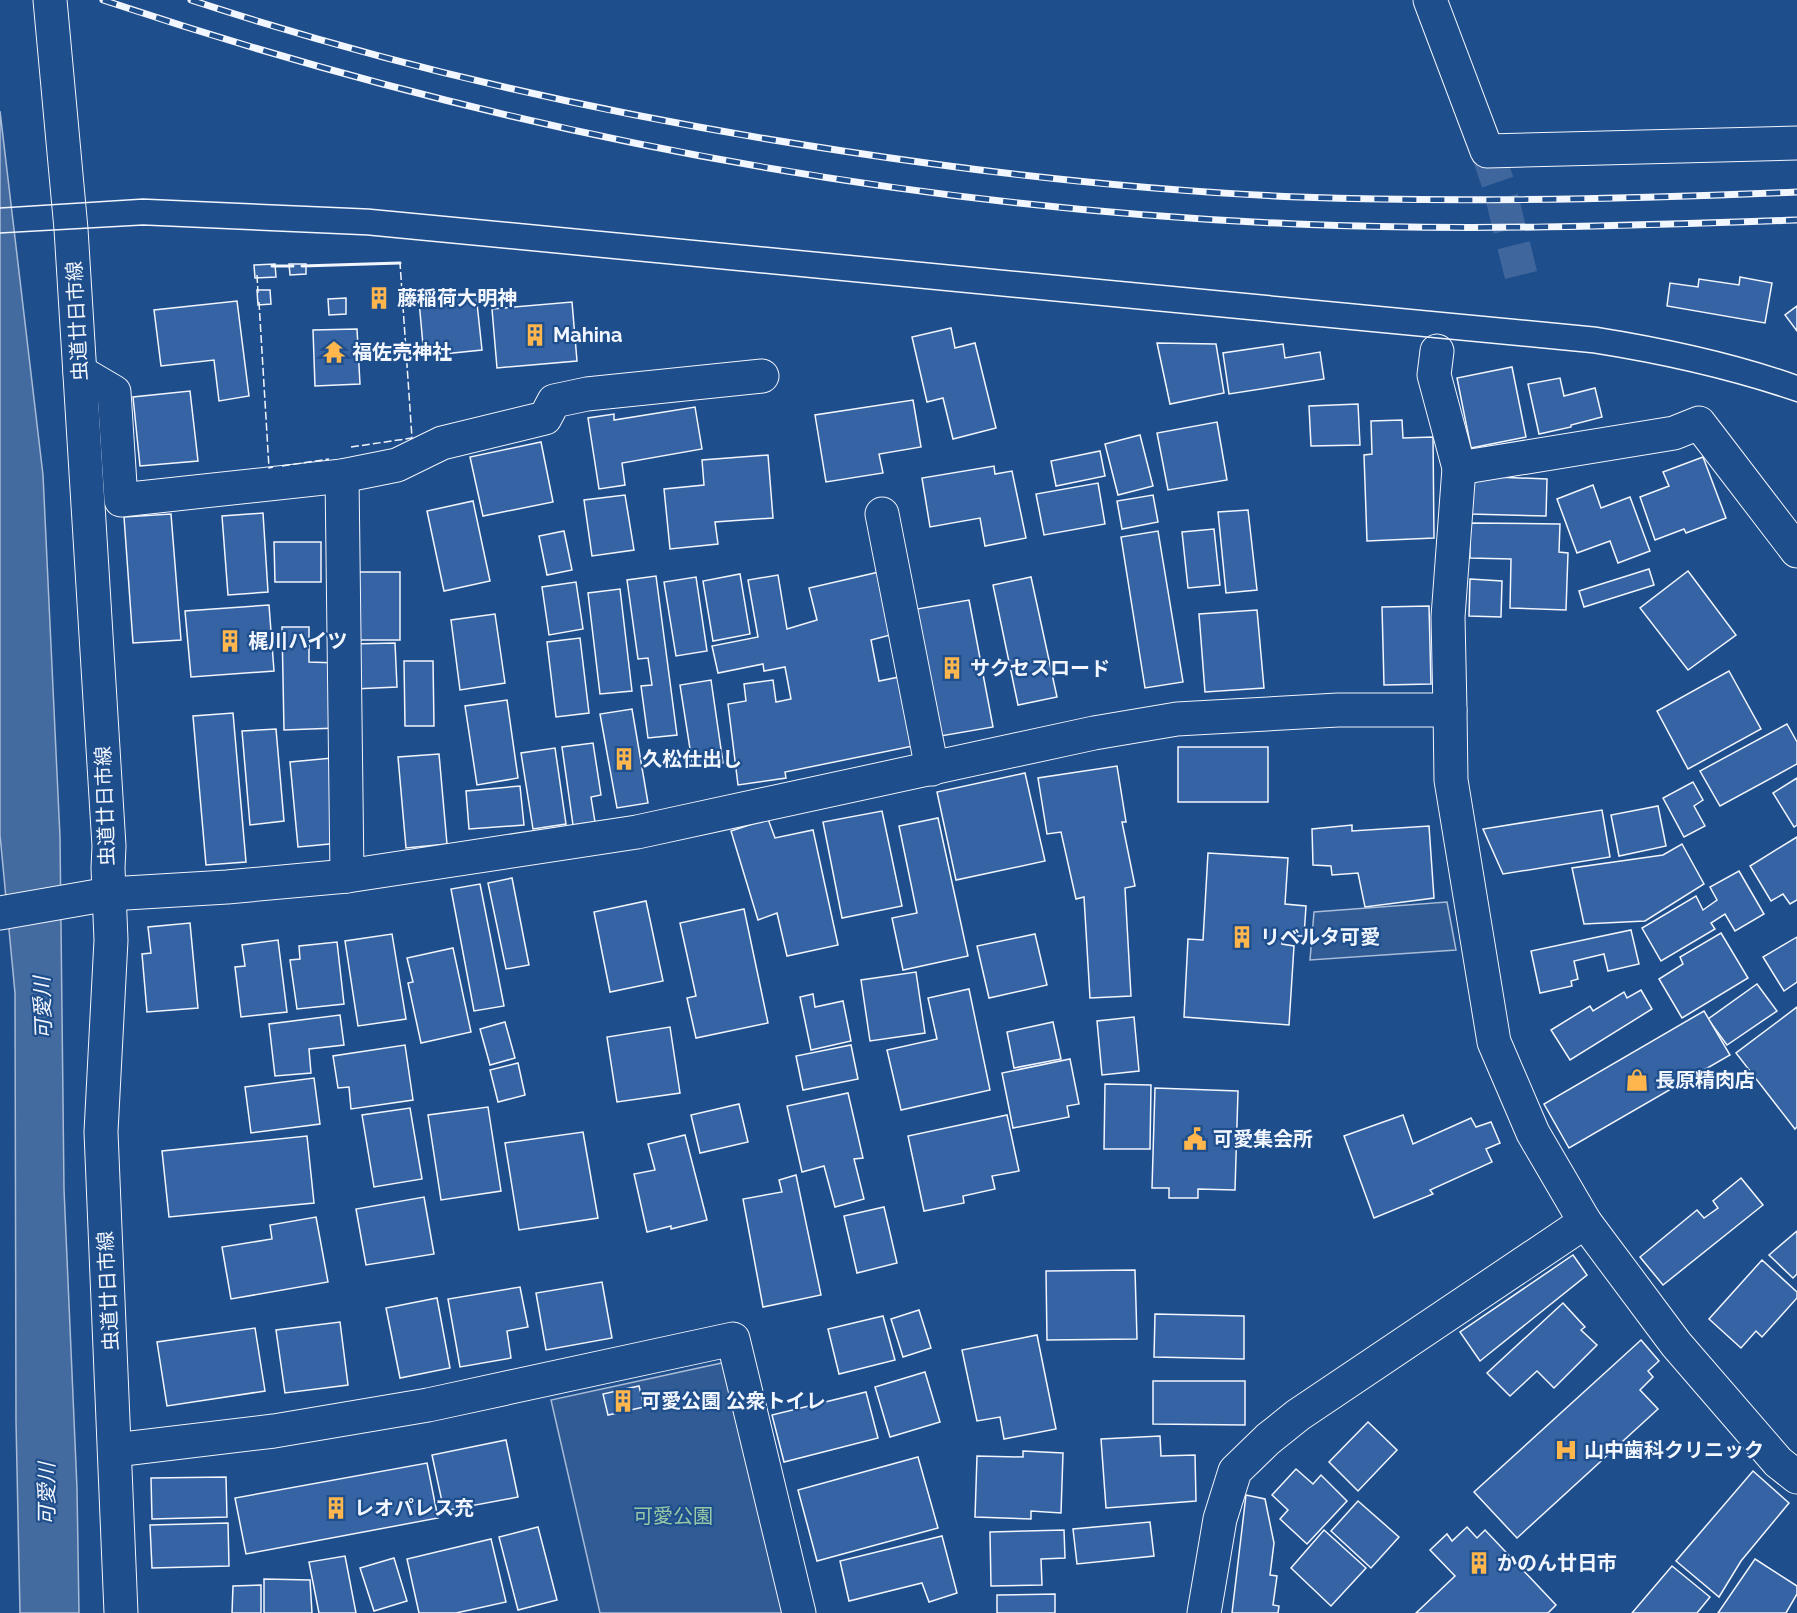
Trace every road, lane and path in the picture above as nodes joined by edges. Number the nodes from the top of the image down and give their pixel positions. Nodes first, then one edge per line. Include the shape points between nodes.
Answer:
1 (50, 0) edge
2 (1430, 0) edge
3 (1797, 143) edge
4 (1437, 351) dead end
5 (80, 372) junction
6 (762, 376) dead end
7 (1459, 468) junction
8 (342, 476) junction
9 (882, 514) dead end
10 (1797, 551) edge
11 (1450, 710) junction
12 (932, 769) junction
13 (347, 876) junction
14 (94, 897) junction
15 (0, 913) edge
16 (1584, 1222) junction
17 (116, 1449) junction
18 (1797, 1477) edge
19 (122, 1613) edge
20 (799, 1613) edge
21 (1204, 1613) edge

1 - 5 street, 虫道廿日市線
2 - 3 street via 1487,151
4 - 7 street via 1434,375
5 - 8 street via 114,392 121,500
5 - 14 street, 虫道廿日市線 via 109,846
6 - 8 street via 587,394 554,401 545,418 442,443 397,465
7 - 10 street via 1674,433 1699,423
7 - 11 street via 1448,617
8 - 13 street
9 - 12 street
11 - 12 street via 1338,710 1178,719 1094,733
11 - 16 street via 1451,780 1494,1042 1533,1133
12 - 13 street via 637,832
13 - 14 street
14 - 15 street
14 - 17 street, 虫道廿日市線 via 111,940 101,1132
16 - 18 street via 1676,1344 1778,1462
16 - 21 street via 1298,1415 1235,1471 1220,1519
17 - 19 street, 虫道廿日市線
17 - 20 street via 274,1431 428,1405 733,1339

